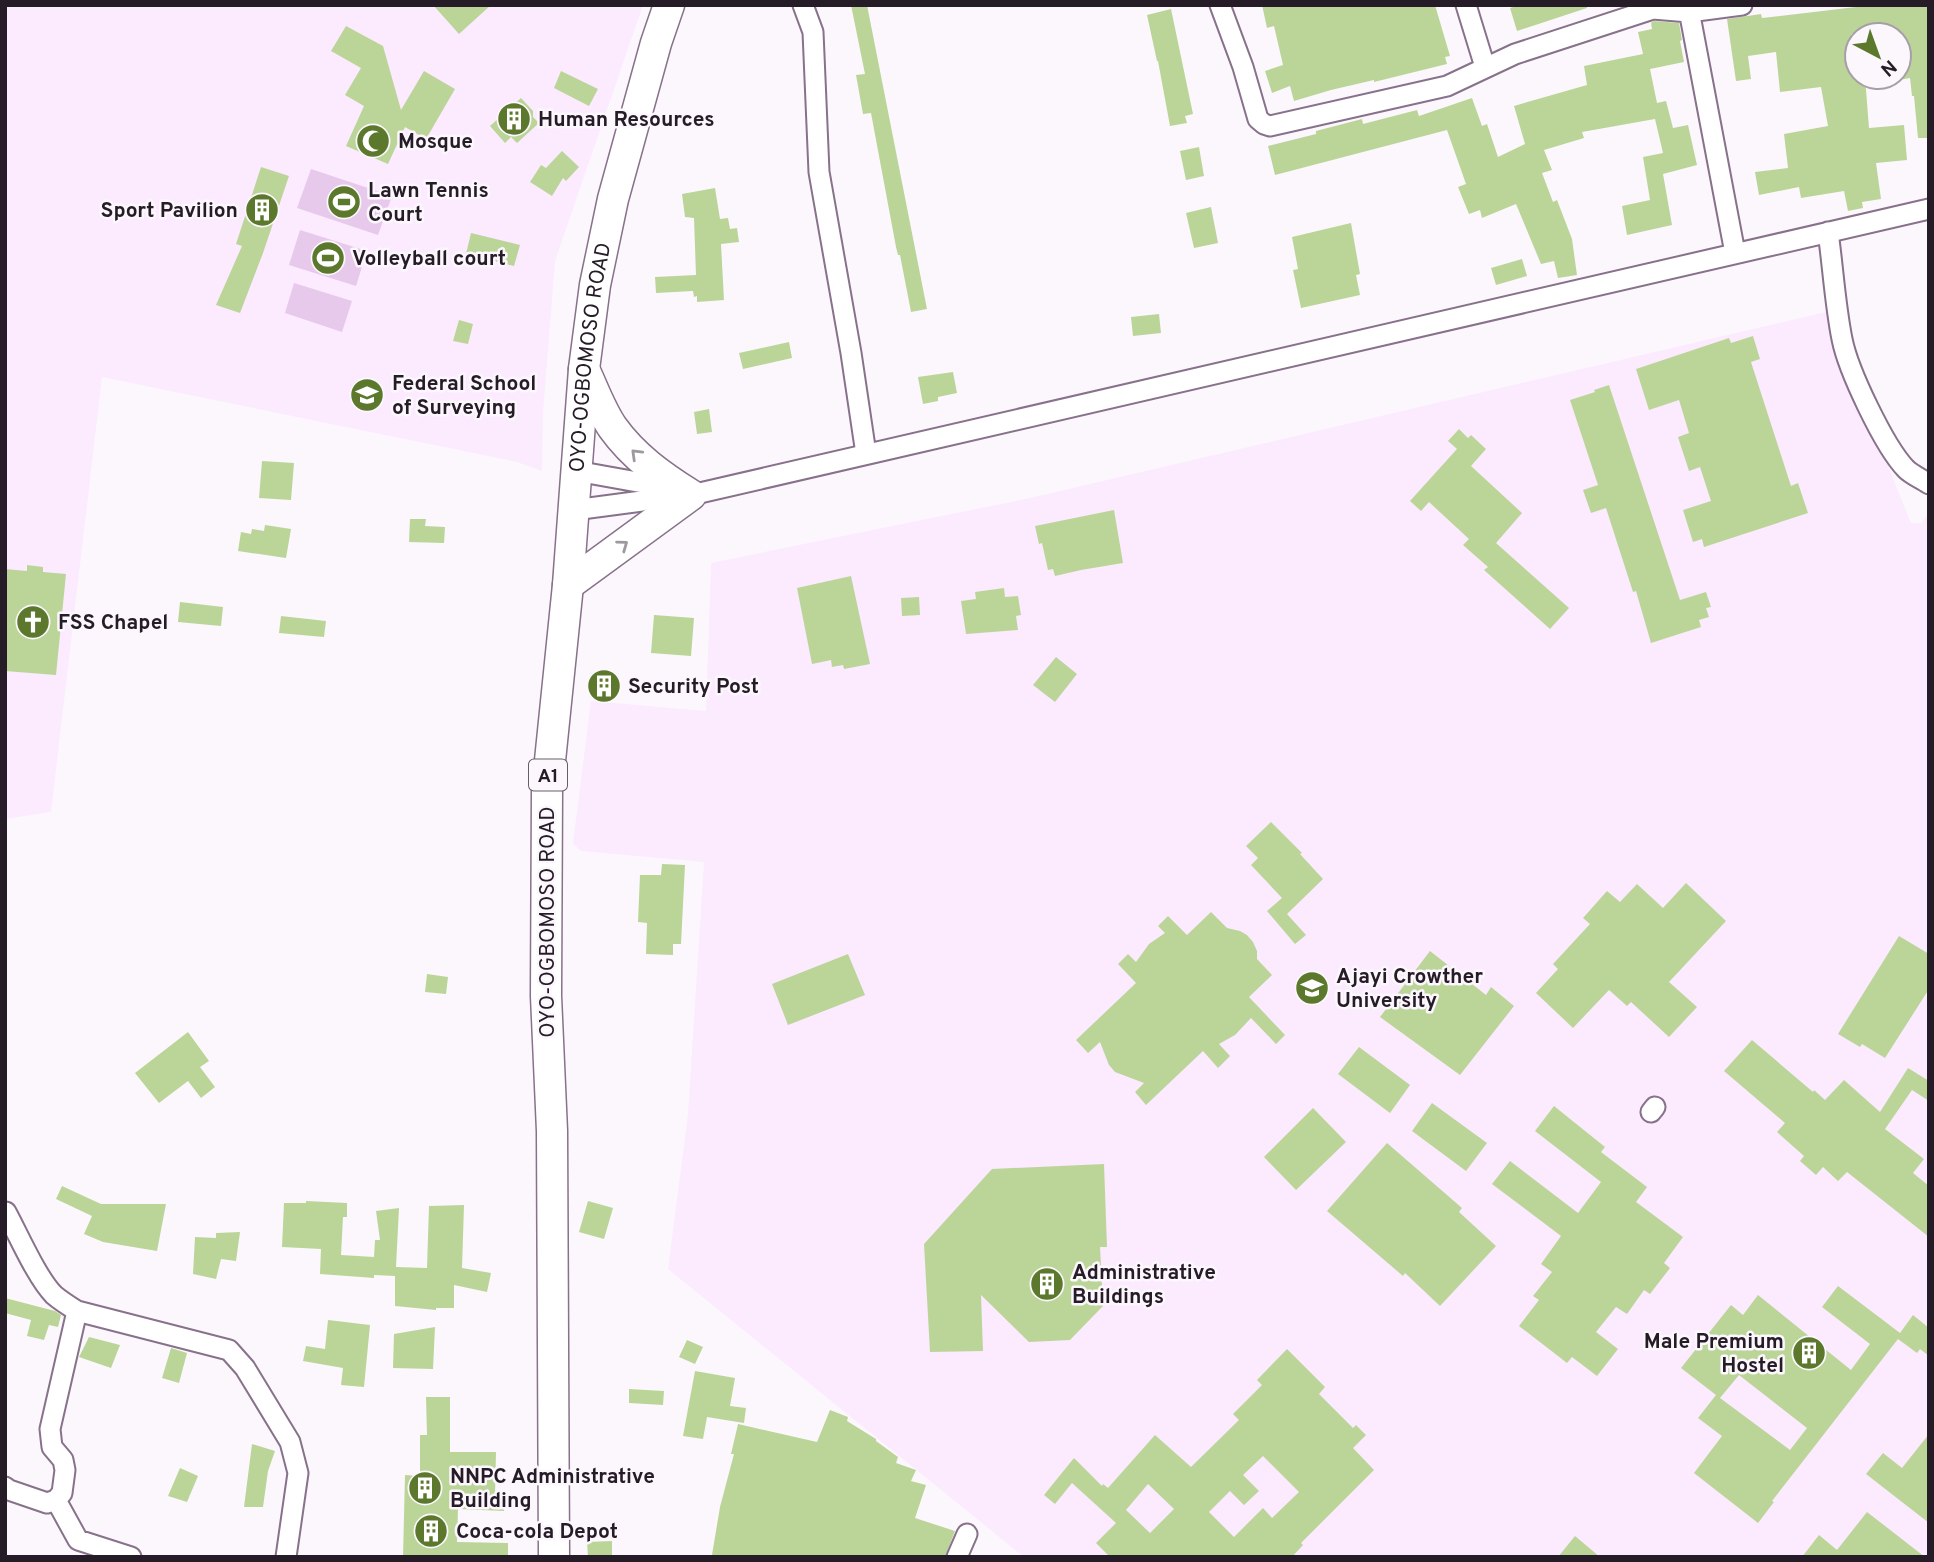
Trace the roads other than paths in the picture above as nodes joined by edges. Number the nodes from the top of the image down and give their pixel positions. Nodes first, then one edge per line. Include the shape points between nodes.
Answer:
1 (669, 5) edge
2 (803, 5) edge
3 (1220, 5) edge
4 (1466, 5) edge
5 (1742, 5) edge
6 (1689, 9) edge
7 (1485, 67) junction
8 (1929, 209) edge
9 (1828, 232) junction
10 (1735, 253) junction
11 (584, 369) junction
12 (866, 454) junction
13 (576, 471) junction
14 (1929, 484) edge
15 (676, 495) junction
16 (574, 510) junction
17 (568, 585) junction
18 (6, 1212) edge
19 (77, 1311) junction
20 (5, 1486) edge
21 (56, 1500) junction
22 (967, 1534) dead end
23 (131, 1557) edge
24 (286, 1557) edge
25 (554, 1557) edge
26 (957, 1557) edge

1 - 11 highway, OYO-OGBOMOSO ROAD / A1 via 613,199 594,285
2 - 12 street via 813,32 819,172
3 - 7 street via 1258,119 1270,126 1447,86
4 - 7 street
5 - 6 street
6 - 7 street via 1653,9
6 - 10 street
8 - 9 street
9 - 10 street
9 - 14 street via 1842,341 1851,367 1895,453 1907,470
10 - 12 street
11 - 13 highway, OYO-OGBOMOSO ROAD / A1
15 -> 11 highway via 611,426
12 - 15 street
13 - 15 street via 643,483
13 - 16 highway, OYO-OGBOMOSO ROAD / A1
15 - 16 street
17 -> 15 highway
16 - 17 highway, OYO-OGBOMOSO ROAD / A1
17 - 25 highway, OYO-OGBOMOSO ROAD / A1 via 547,790
18 - 19 street via 53,1293
19 - 21 street via 51,1420 52,1447 65,1471 62,1493
19 - 24 street via 229,1350 246,1368 290,1442 298,1473
20 - 21 street via 47,1503
21 - 23 street via 78,1540
22 - 26 street

